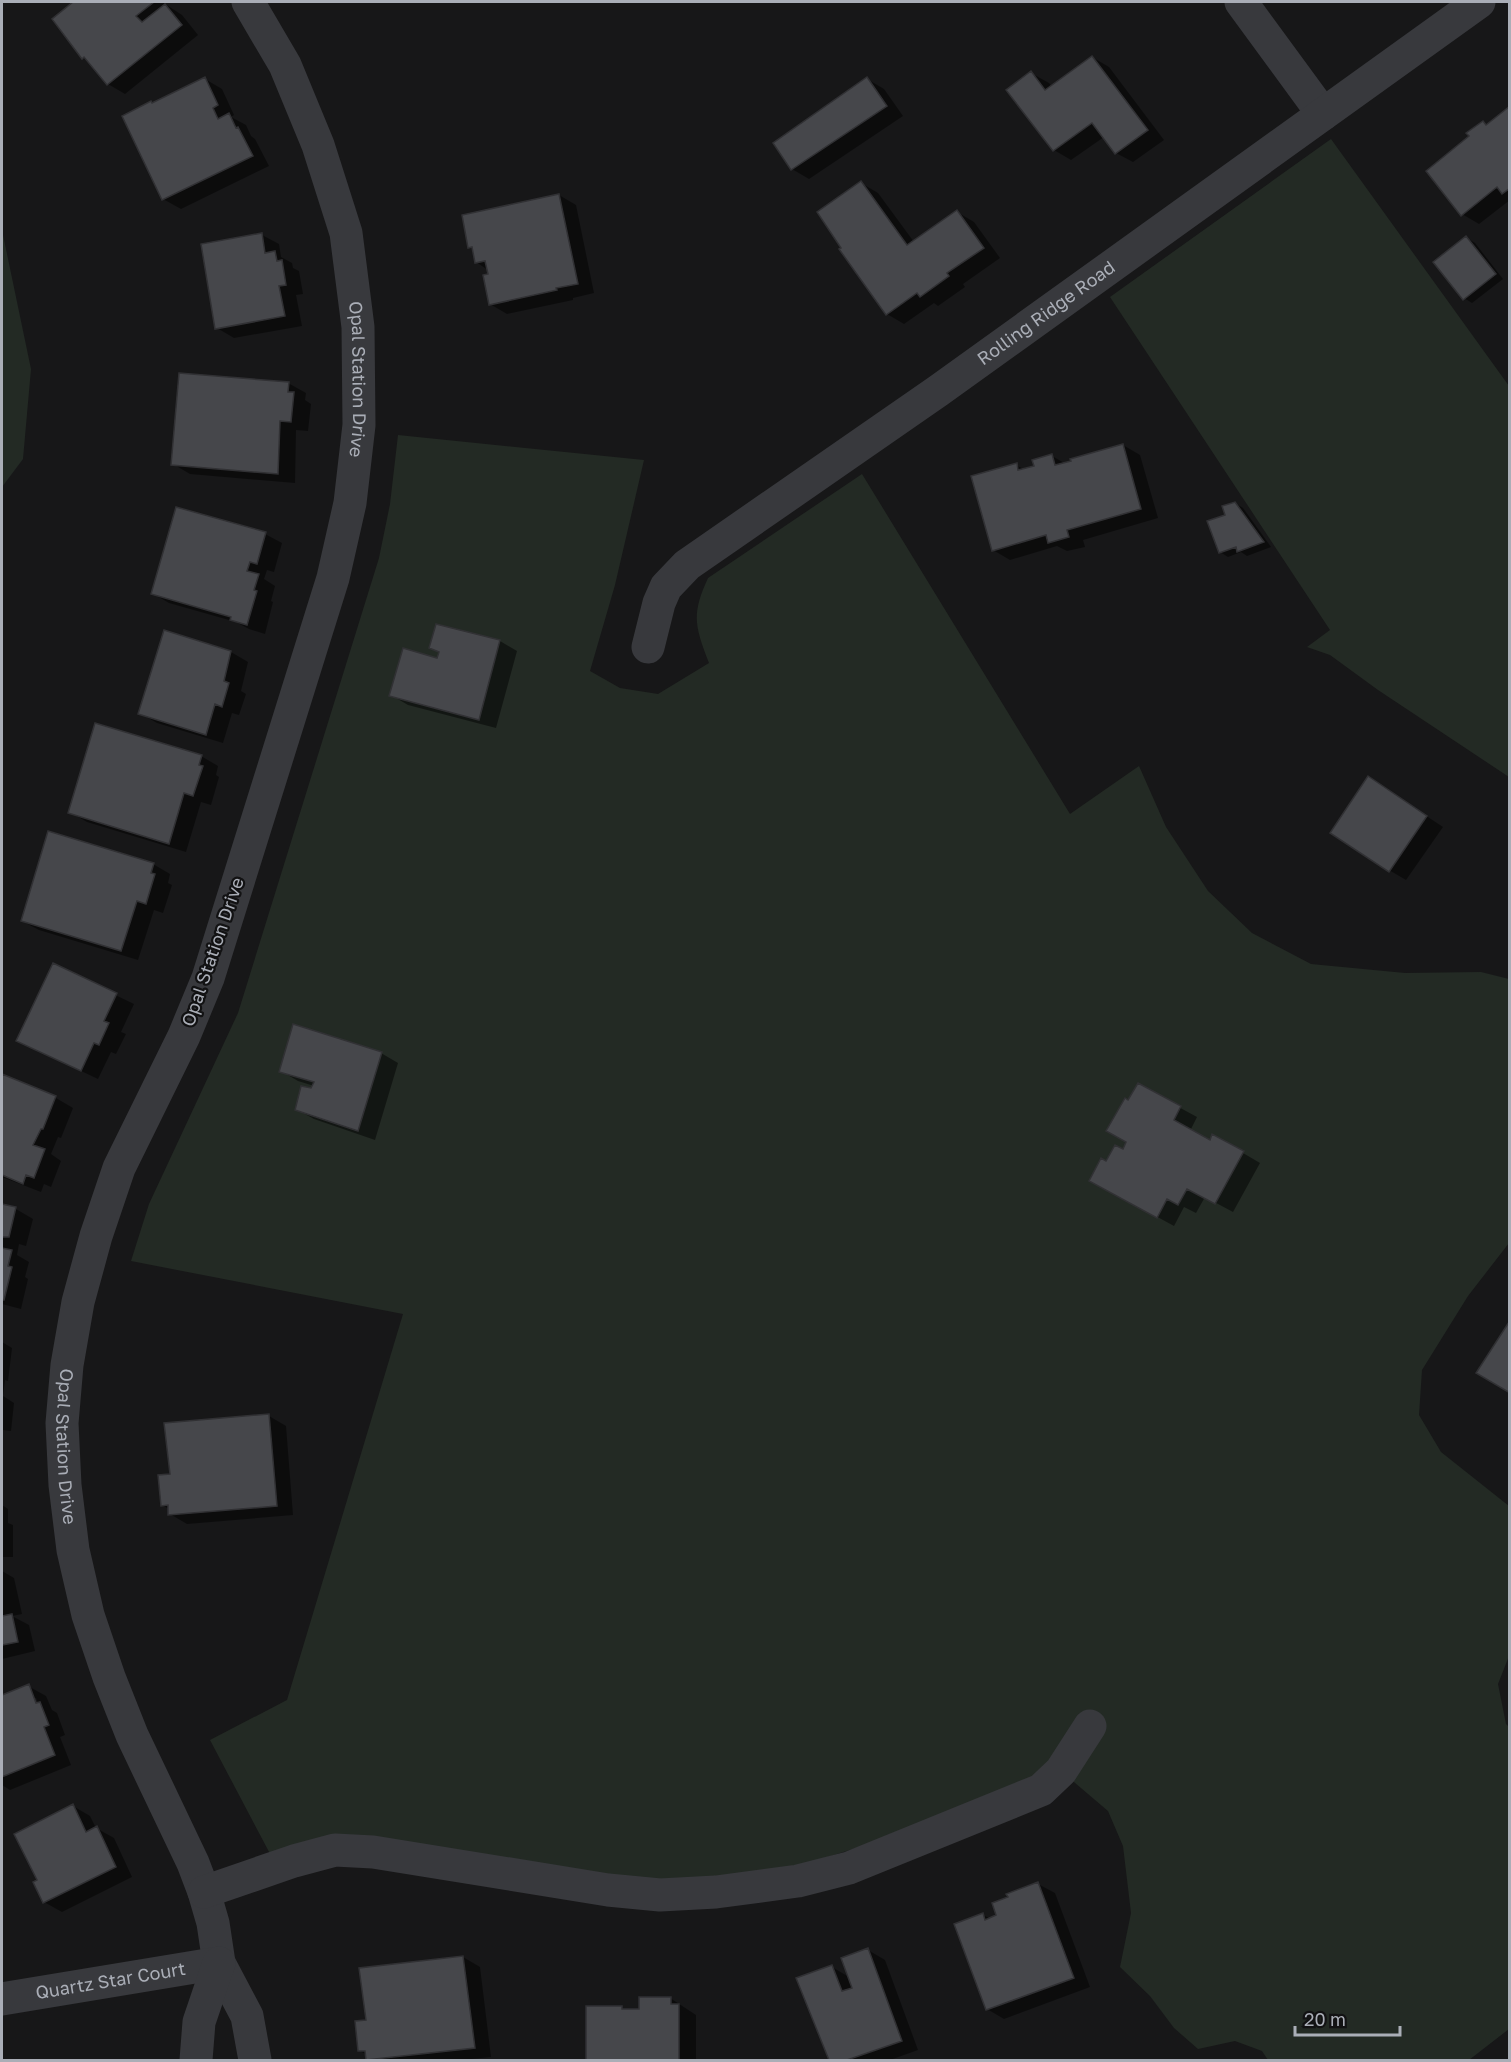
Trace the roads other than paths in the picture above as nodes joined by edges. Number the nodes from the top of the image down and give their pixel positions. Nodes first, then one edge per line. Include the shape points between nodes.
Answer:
1 (248, 2) edge
2 (1241, 2) edge
3 (1479, 2) edge
4 (1323, 114) junction
5 (648, 647) dead end
6 (1090, 1726) dead end
7 (204, 1892) junction
8 (219, 1963) junction
9 (2, 1999) edge
10 (196, 2061) edge
11 (255, 2061) edge

1 - 7 street, Opal Station Drive via 285,64 318,146 346,233 358,327 359,425 350,503 333,579 208,978 119,1168 96,1236 78,1302 62,1423 73,1550 88,1615 132,1735
2 - 4 street
3 - 4 street, Rolling Ridge Road
4 - 5 street, Rolling Ridge Road via 938,391 687,565 666,587
6 - 7 street via 1061,1771 1041,1790 849,1868 798,1881 660,1895 373,1852 335,1850
7 - 8 street, Opal Station Drive
8 - 9 street, Quartz Star Court
8 - 10 street, Opal Station Drive via 199,2022
8 - 11 street, Opal Station Drive via 247,2016

